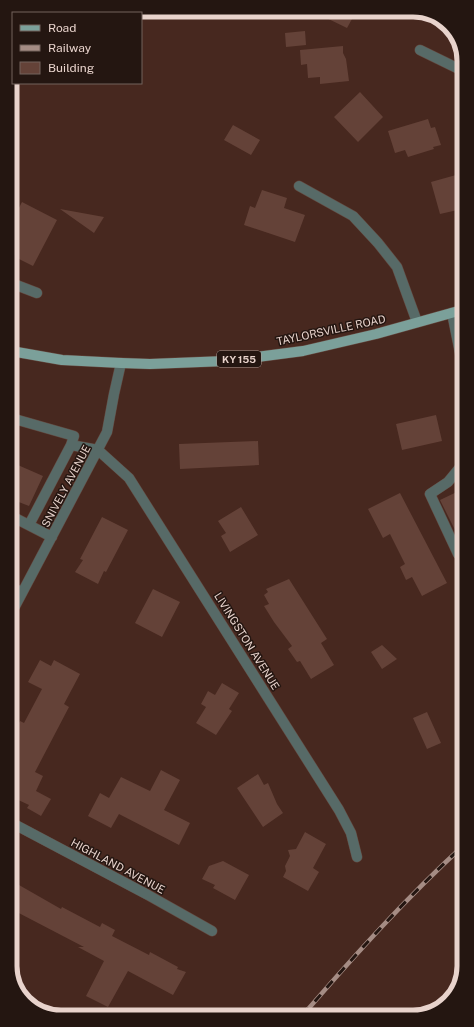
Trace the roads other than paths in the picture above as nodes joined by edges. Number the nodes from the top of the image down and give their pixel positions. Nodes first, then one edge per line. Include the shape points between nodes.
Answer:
1 (420, 50) dead end
2 (457, 68) edge
3 (299, 186) dead end
4 (17, 285) edge
5 (37, 293) dead end
6 (457, 311) edge
7 (417, 322) junction
8 (17, 352) edge
9 (121, 363) junction
10 (17, 420) edge
11 (71, 444) junction
12 (98, 450) junction
13 (457, 471) edge
14 (17, 519) edge
15 (29, 525) junction
16 (52, 537) junction
17 (457, 552) edge
18 (17, 590) edge
19 (23, 591) junction
20 (17, 602) edge
21 (17, 826) edge
22 (357, 857) dead end
23 (212, 931) dead end

1 - 2 street
3 - 7 street via 354,216 378,243 397,267
4 - 5 street
6 - 7 main road, TAYLORSVILLE ROAD / KY 155
7 - 9 main road, TAYLORSVILLE ROAD / KY 155 via 296,352 226,361
8 - 9 main road, TAYLORSVILLE ROAD / KY 155 via 62,360
9 - 12 street, SNIVELY AVENUE via 108,432
10 - 11 street via 74,436
11 - 12 street
11 - 15 street
12 - 16 street, SNIVELY AVENUE
12 - 22 street, LIVINGSTON AVENUE via 129,478 339,810 351,833
13 - 17 street via 448,482 430,494
14 - 15 street
15 - 16 street
16 - 19 street, SNIVELY AVENUE
18 - 19 street
19 - 20 street, SNIVELY AVENUE
21 - 23 street, HIGHLAND AVENUE

